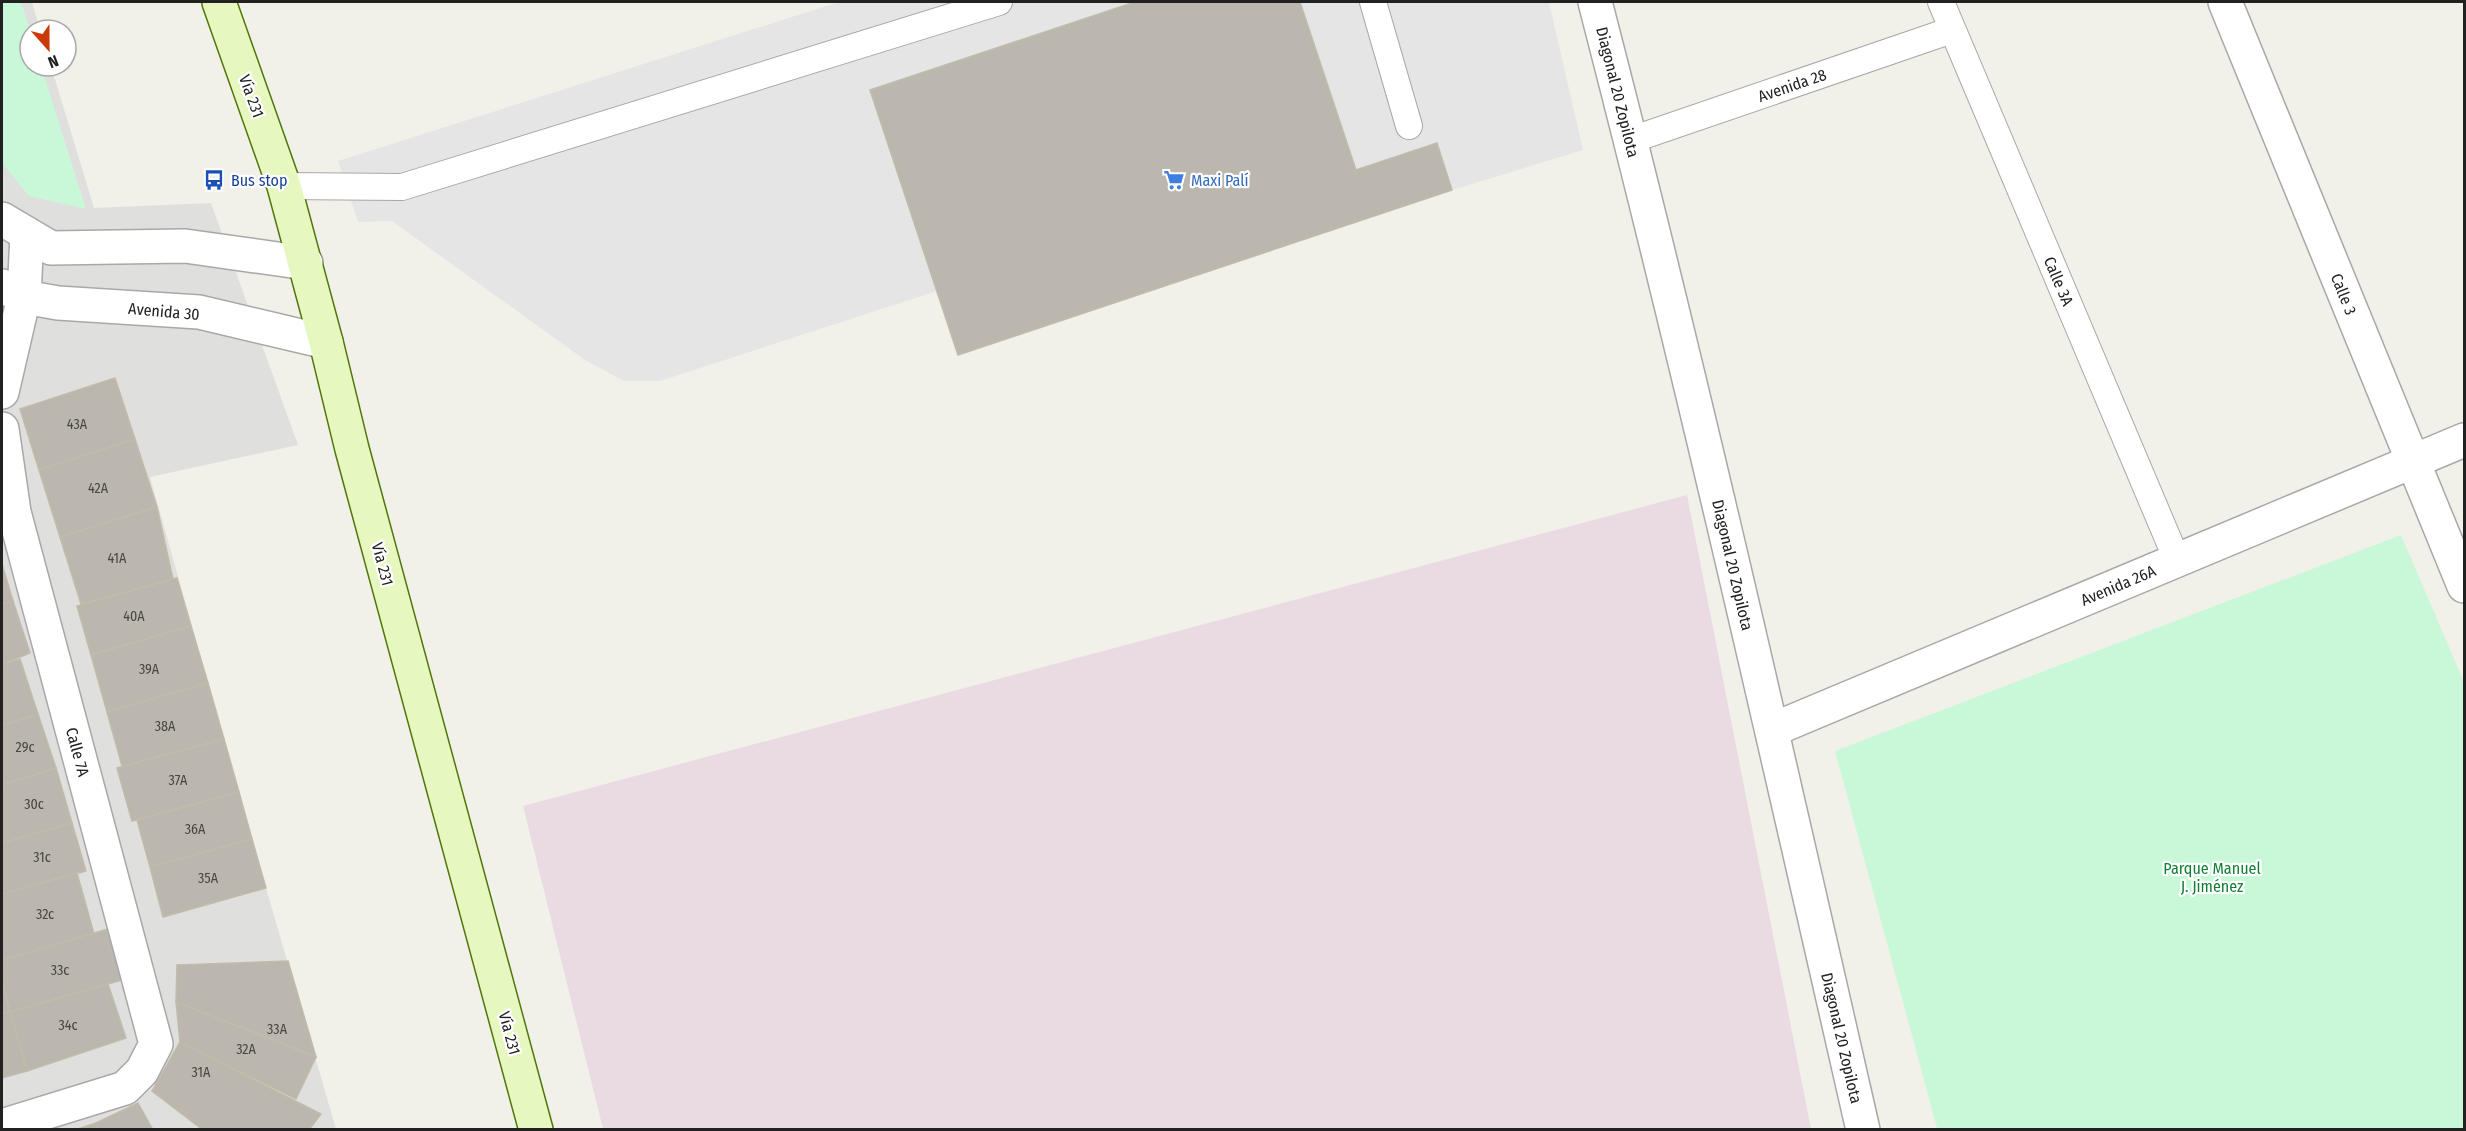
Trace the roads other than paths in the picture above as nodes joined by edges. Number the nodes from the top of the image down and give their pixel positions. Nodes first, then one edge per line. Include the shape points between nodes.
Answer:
1 (219, 2) edge
2 (999, 2) edge
3 (1373, 2) edge
4 (1595, 2) edge
5 (1941, 2) edge
6 (2225, 2) edge
7 (1952, 30) junction
8 (1408, 126) dead end
9 (1631, 140) junction
10 (284, 186) junction
11 (14, 226) edge
12 (306, 263) junction
13 (13, 292) edge
14 (326, 342) junction
15 (2, 392) edge
16 (2, 429) edge
17 (2464, 440) edge
18 (2413, 461) junction
19 (2177, 560) junction
20 (2464, 586) edge
21 (1772, 730) junction
22 (2, 1126) edge
23 (536, 1130) edge
24 (1863, 1130) edge

1 - 10 main road, Vía 231
2 - 10 lane via 402,187
3 - 8 lane
4 - 9 street, Diagonal 20 Zopilota
5 - 7 lane, Calle 3A
6 - 18 street, Calle 3
7 - 9 lane, Avenida 28
7 - 19 lane, Calle 3A
9 - 21 street, Diagonal 20 Zopilota
10 - 12 main road, Vía 231
11 - 12 street via 51,248 185,246
11 - 13 street
12 - 14 main road, Vía 231
13 - 14 street, Avenida 30 via 58,303 199,312
13 - 15 street
14 - 23 main road, Vía 231
16 - 22 street, Calle 7A via 14,512 156,1044 142,1071 124,1088
17 - 18 street, Avenida 26A
18 - 19 street, Avenida 26A
18 - 20 street, Calle 3
19 - 21 street, Avenida 26A
21 - 24 street, Diagonal 20 Zopilota

